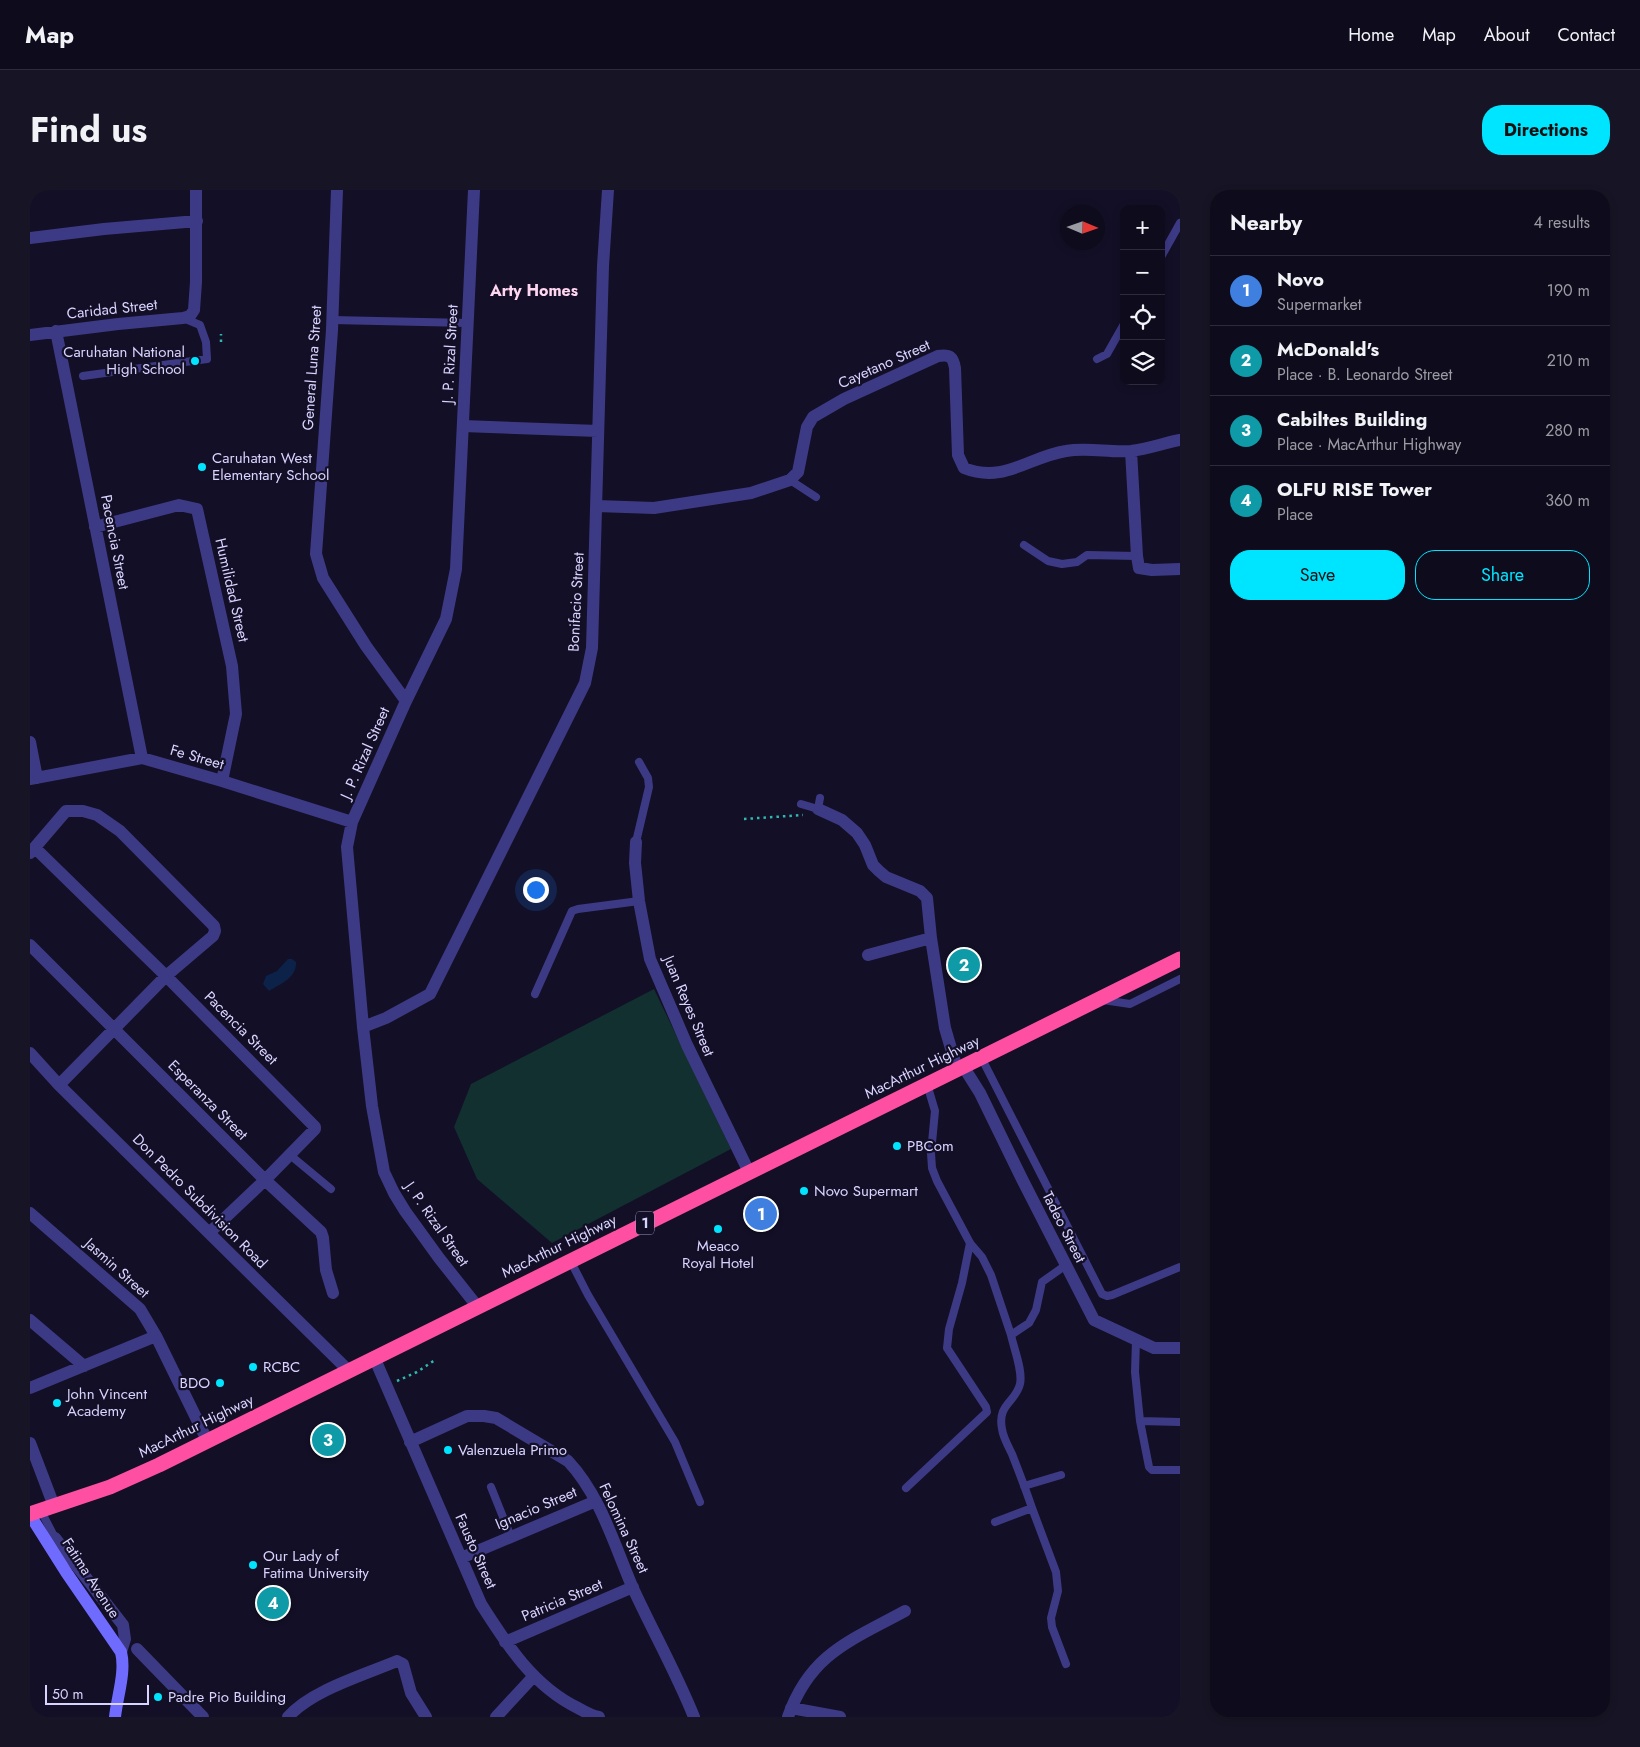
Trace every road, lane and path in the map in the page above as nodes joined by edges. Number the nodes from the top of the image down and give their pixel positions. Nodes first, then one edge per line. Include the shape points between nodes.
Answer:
1 (196, 190) edge
2 (337, 190) edge
3 (474, 190) edge
4 (608, 190) edge
5 (197, 221) junction
6 (1180, 223) edge
7 (30, 238) edge
8 (1165, 250) edge
9 (183, 318) junction
10 (332, 320) junction
11 (468, 323) junction
12 (312, 331) dead end
13 (318, 331) dead end
14 (1120, 331) edge
15 (56, 332) junction
16 (30, 334) edge
17 (222, 334) dead end
18 (222, 342) dead end
19 (1097, 359) dead end
20 (83, 376) dead end
21 (463, 426) junction
22 (598, 431) junction
23 (1180, 440) edge
24 (1131, 451) junction
25 (790, 480) junction
26 (816, 497) dead end
27 (597, 506) junction
28 (95, 527) junction
29 (1024, 545) dead end
30 (1137, 556) junction
31 (1180, 569) edge
32 (406, 701) junction
33 (30, 742) edge
34 (142, 758) junction
35 (639, 762) dead end
36 (34, 778) edge
37 (222, 781) junction
38 (801, 804) dead end
39 (819, 804) junction
40 (744, 819) dead end
41 (352, 822) junction
42 (636, 842) joint
43 (32, 850) edge
44 (639, 901) junction
45 (931, 938) junction
46 (30, 945) edge
47 (868, 954) dead end
48 (1180, 959) edge
49 (166, 976) junction
50 (1180, 979) edge
51 (535, 994) dead end
52 (1099, 999) junction
53 (363, 1027) junction
54 (114, 1029) junction
55 (30, 1053) edge
56 (981, 1057) junction
57 (960, 1068) junction
58 (926, 1084) junction
59 (59, 1085) junction
60 (290, 1155) junction
61 (749, 1172) junction
62 (265, 1180) junction
63 (331, 1189) dead end
64 (30, 1213) edge
65 (210, 1233) junction
66 (970, 1243) junction
67 (570, 1260) junction
68 (1066, 1266) junction
69 (1180, 1267) edge
70 (333, 1292) dead end
71 (477, 1306) junction
72 (30, 1320) edge
73 (1011, 1335) junction
74 (156, 1336) junction
75 (1136, 1340) junction
76 (1180, 1348) edge
77 (374, 1357) junction
78 (436, 1360) dead end
79 (84, 1366) junction
80 (348, 1370) junction
81 (386, 1386) junction
82 (30, 1388) edge
83 (1140, 1421) junction
84 (1180, 1422) edge
85 (207, 1440) junction
86 (410, 1442) junction
87 (30, 1443) edge
88 (1180, 1470) edge
89 (1061, 1474) dead end
90 (1024, 1486) junction
91 (491, 1487) dead end
92 (906, 1488) dead end
93 (596, 1501) junction
94 (700, 1502) dead end
95 (1032, 1508) junction
96 (39, 1512) edge
97 (995, 1522) dead end
98 (511, 1537) junction
99 (56, 1538) joint
100 (461, 1558) junction
101 (633, 1587) junction
102 (905, 1611) dead end
103 (505, 1642) junction
104 (136, 1649) dead end
105 (122, 1656) junction
106 (1066, 1664) dead end
107 (533, 1677) junction
108 (789, 1712) edge
109 (290, 1715) edge
110 (114, 1717) edge
111 (202, 1717) edge
112 (426, 1717) edge
113 (496, 1717) edge
114 (599, 1717) edge
115 (694, 1717) edge
116 (840, 1717) edge

1 - 5 street
2 - 10 street, General Luna Street
3 - 11 street, J. P. Rizal Street
4 - 22 street, Bonifacio Street
5 - 7 street
5 - 9 street via 194,310
6 - 8 lane
9 - 15 street, Caridad Street
9 - 20 lane via 200,325 207,358
10 - 11 lane
10 - 32 street, General Luna Street via 316,554 323,578
11 - 21 street, J. P. Rizal Street
12 - 13 path
14 - 19 lane via 1107,354
15 - 16 street, Caridad Street
15 - 28 street, Pacencia Street
17 - 18 path
21 - 22 street
21 - 32 street, J. P. Rizal Street via 456,569 446,619
22 - 27 street, Bonifacio Street
23 - 24 street, Cayetano Street
24 - 25 street, Cayetano Street via 1068,450 991,474 964,468 958,455 954,360 946,355 844,399 813,418 806,427 798,472
24 - 30 street
25 - 26 lane
25 - 27 street via 751,493 654,508
27 - 53 street, Bonifacio Street via 592,648 585,682 430,994
28 - 34 street, Pacencia Street
28 - 37 street, Humilidad Street via 179,505 197,509 232,666 236,714
29 - 30 lane via 1048,561 1062,564 1077,562 1087,555
30 - 31 street via 1139,568
32 - 41 street, J. P. Rizal Street
33 - 36 street
34 - 36 street, Fe Street
34 - 37 street, Fe Street
35 - 42 lane via 648,778 648,787
37 - 41 street, Fe Street
38 - 39 lane
39 - 40 path via 800,816
39 - 45 street, Tadeo Street via 857,833 878,871 928,898
41 - 53 street, J. P. Rizal Street via 347,847
42 - 44 street, Juan Reyes Street
43 - 49 street, Pacencia Street
43 - 49 street via 66,811 97,815 120,831 214,926 213,936
44 - 51 lane via 572,911
44 - 61 street, Juan Reyes Street via 650,959 687,1045
45 - 47 street
45 - 57 street, Tadeo Street via 945,1028
46 - 54 street, Esperanza Street
48 - 52 highway, MacArthur Highway / 1
49 - 54 street
49 - 60 street, Pacencia Street via 315,1127
50 - 52 lane via 1130,1004
52 - 56 highway, MacArthur Highway / 1
53 - 71 street, J. P. Rizal Street via 384,1172 405,1211
54 - 59 street
54 - 62 street, Esperanza Street
55 - 59 street, Don Pedro Subdivision Road
56 - 57 highway, MacArthur Highway / 1
56 - 69 lane via 1102,1294 1112,1295
57 - 58 highway, MacArthur Highway / 1
57 - 68 street, Tadeo Street via 980,1093
58 - 61 highway, MacArthur Highway / 1
58 - 66 lane via 935,1111 932,1168
59 - 65 street, Don Pedro Subdivision Road
60 - 62 street, Pacencia Street
60 - 63 lane
61 - 67 highway, MacArthur Highway / 1
62 - 65 street, Pacencia Street
62 - 70 street, Esperanza Street via 321,1232 326,1270
64 - 74 street, Jasmin Street via 140,1309
65 - 80 street, Don Pedro Subdivision Road
66 - 73 lane via 991,1275
66 - 92 lane via 947,1348 987,1412
67 - 71 highway, MacArthur Highway / 1
67 - 94 lane via 675,1442
68 - 73 lane via 1042,1282 1036,1310 1029,1323
68 - 75 street, Tadeo Street via 1094,1320
71 - 77 highway, MacArthur Highway / 1
72 - 79 street
73 - 90 lane via 1020,1368 1020,1382 1017,1392 1005,1404 1002,1428
74 - 79 street
74 - 85 street, Jasmin Street
75 - 76 street, Tadeo Street via 1154,1348
75 - 83 lane via 1135,1372
77 - 80 highway, MacArthur Highway / 1
77 - 81 street, Fausto Street
78 - 81 path
79 - 82 street
80 - 85 highway, MacArthur Highway / 1
81 - 86 street, Fausto Street
83 - 84 lane
83 - 88 lane via 1149,1467 1152,1470
85 - 96 highway, MacArthur Highway / 1 via 110,1487
86 - 93 street, Felomina Street via 467,1416 496,1418 568,1461
86 - 100 street, Fausto Street
87 - 96 street
89 - 90 lane
90 - 95 lane
91 - 98 lane
93 - 98 street, Ignacio Street
93 - 101 street, Felomina Street
95 - 97 lane
95 - 106 lane via 1056,1572 1058,1591 1050,1618
96 - 99 lane
96 - 105 street, Fatima Avenue via 66,1572
98 - 100 street, Ignacio Street
99 - 105 street via 123,1626
100 - 103 street, Fausto Street via 481,1604
101 - 103 street, Patricia Street
101 - 115 street, Felomina Street
102 - 108 street via 831,1652 814,1669
103 - 107 street, Fausto Street
104 - 111 street
105 - 110 street
107 - 113 street
107 - 114 street, Fausto Street via 568,1703
108 - 116 street
109 - 112 street via 322,1692 397,1661 403,1664 411,1693

